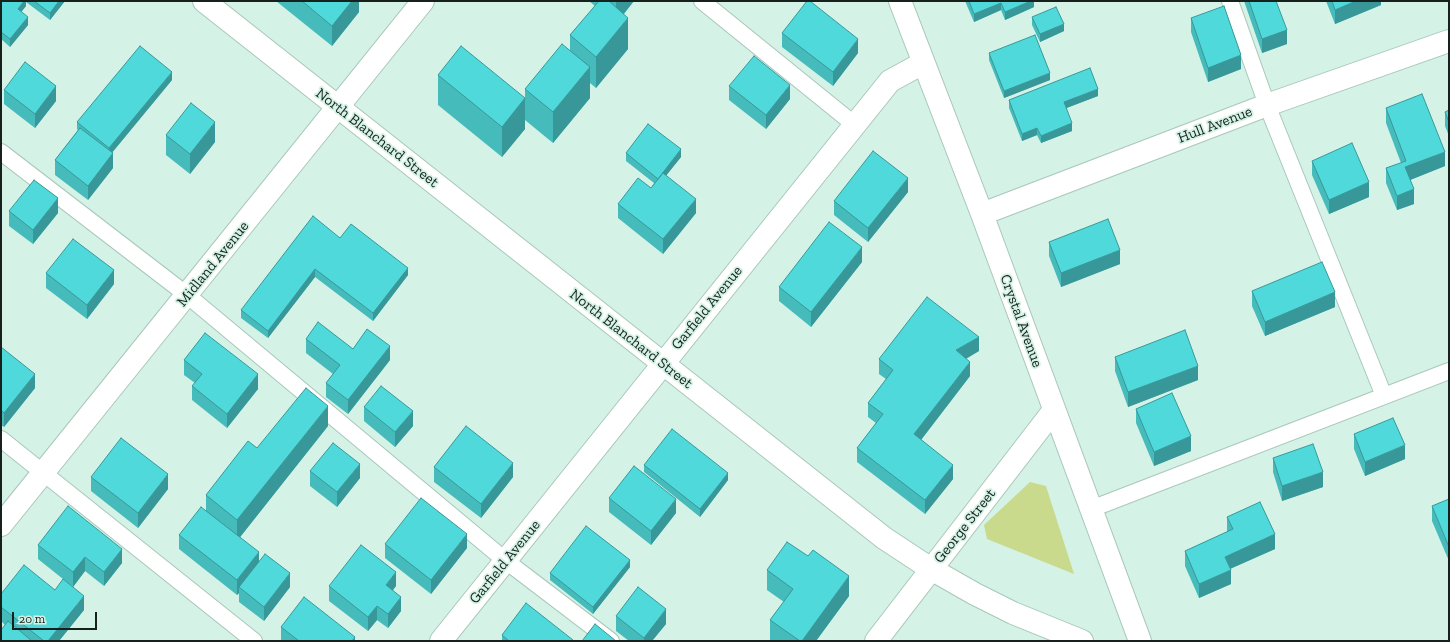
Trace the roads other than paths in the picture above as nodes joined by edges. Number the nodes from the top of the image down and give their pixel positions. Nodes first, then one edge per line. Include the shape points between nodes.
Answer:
1 (204, 1) edge
2 (423, 1) edge
3 (702, 1) edge
4 (900, 1) edge
5 (1230, 1) edge
6 (1449, 41) edge
7 (923, 63) junction
8 (1267, 105) junction
9 (337, 107) junction
10 (855, 125) junction
11 (1, 152) edge
12 (982, 214) junction
13 (187, 295) junction
14 (662, 364) junction
15 (1449, 371) edge
16 (1384, 396) junction
17 (1054, 410) junction
18 (1, 439) edge
19 (44, 473) junction
20 (1091, 509) junction
21 (1, 525) edge
22 (506, 561) junction
23 (931, 569) junction
24 (254, 641) edge
25 (441, 641) edge
26 (611, 641) edge
27 (876, 641) edge
28 (1082, 641) edge
29 (1140, 641) edge

1 - 9 street, North Blanchard Street
2 - 9 street, Midland Avenue
3 - 10 lane
4 - 7 street, Crystal Avenue
5 - 8 lane
6 - 8 street, Hull Avenue
7 - 10 street, Garfield Avenue via 890,81
7 - 12 street, Crystal Avenue
8 - 12 street, Hull Avenue
8 - 16 lane
9 - 13 street, Midland Avenue
9 - 14 street, North Blanchard Street
10 - 14 street, Garfield Avenue
11 - 13 lane
12 - 17 street, Crystal Avenue
13 - 19 street, Midland Avenue
13 - 22 lane
14 - 22 street, Garfield Avenue
14 - 23 street, North Blanchard Street via 884,538
15 - 16 lane
16 - 20 lane
17 - 20 street, Crystal Avenue
17 - 23 street, George Street
18 - 19 lane
19 - 21 street, Midland Avenue
19 - 24 lane
20 - 29 street, Crystal Avenue
22 - 25 street, Garfield Avenue
22 - 26 lane
23 - 27 street, George Street
23 - 28 street, North Blanchard Street via 988,601

